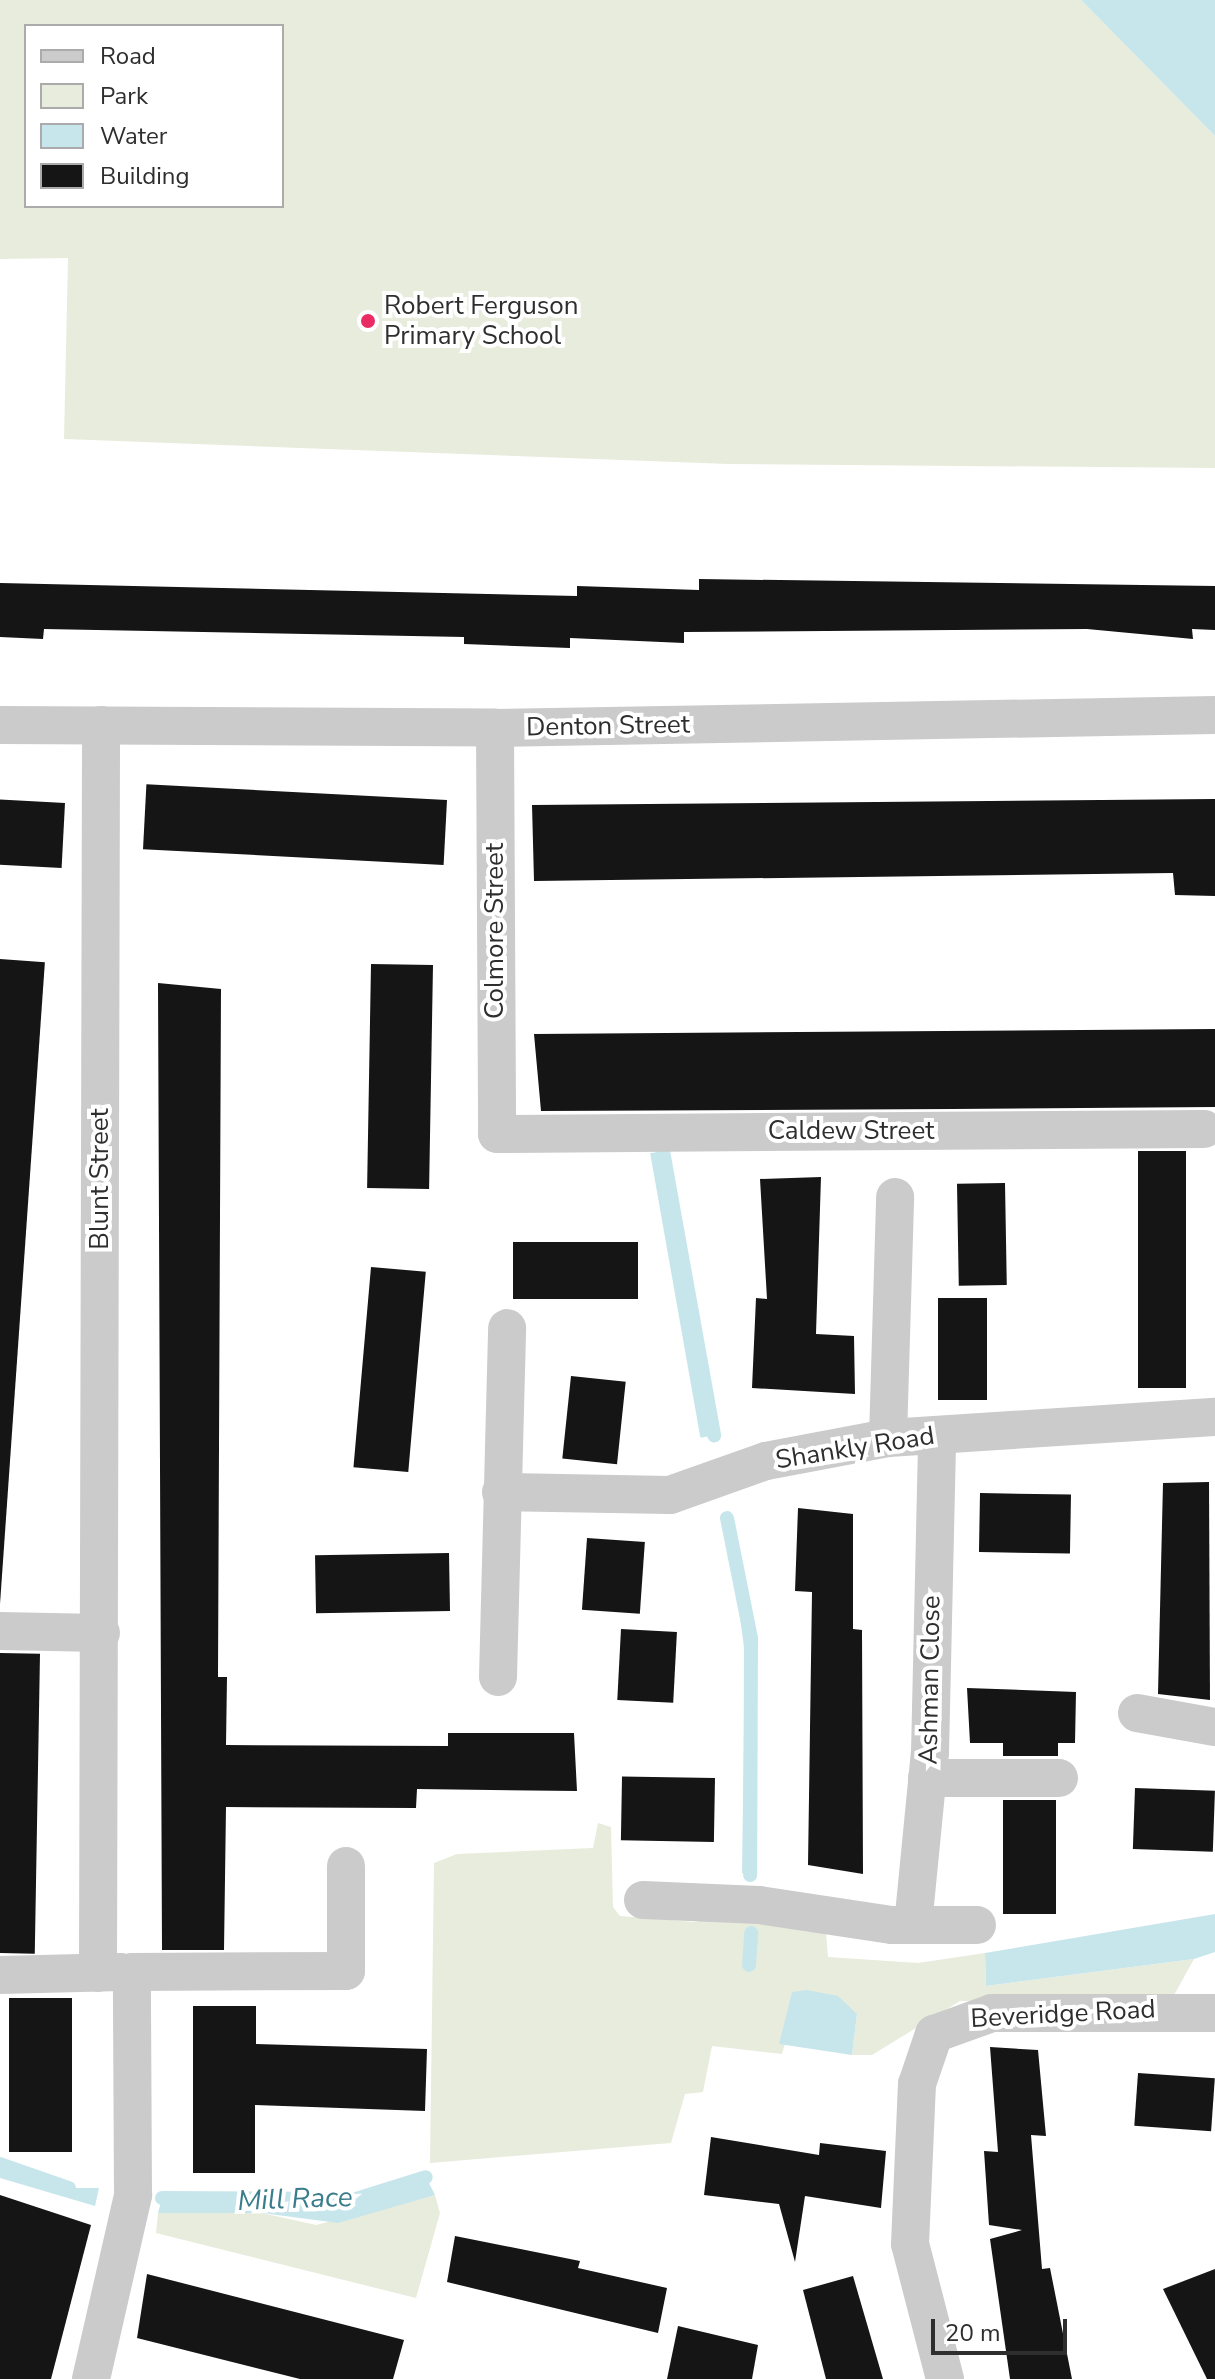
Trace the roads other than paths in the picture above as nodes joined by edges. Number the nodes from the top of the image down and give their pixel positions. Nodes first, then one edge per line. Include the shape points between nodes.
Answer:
1 (1215, 715) edge
2 (0, 725) edge
3 (101, 725) junction
4 (495, 728) junction
5 (1204, 1129) dead end
6 (497, 1134) joint
7 (895, 1197) dead end
8 (507, 1328) dead end
9 (1215, 1417) edge
10 (937, 1435) junction
11 (888, 1438) junction
12 (501, 1492) junction
13 (0, 1631) edge
14 (101, 1633) junction
15 (498, 1677) dead end
16 (1137, 1713) dead end
17 (1215, 1727) edge
18 (927, 1778) junction
19 (1059, 1778) dead end
20 (346, 1866) dead end
21 (643, 1900) dead end
22 (913, 1925) junction
23 (977, 1925) dead end
24 (109, 1966) junction
25 (0, 1975) edge
26 (1213, 2013) edge
27 (98, 2377) edge
28 (945, 2379) edge

1 - 4 street, Denton Street
2 - 3 street, Denton Street
3 - 4 street, Denton Street
3 - 14 street, Blunt Street
4 - 6 street, Colmore Street
5 - 6 street, Caldew Street
7 - 11 street
8 - 12 street
9 - 10 street, Shankly Road
10 - 11 street, Shankly Road
10 - 18 street, Ashman Close
11 - 12 street, Shankly Road via 766,1461 670,1495
12 - 15 street
13 - 14 street
14 - 24 street, Blunt Street
16 - 17 street
18 - 19 street
18 - 22 street, Ashman Close
20 - 24 street via 346,1971
21 - 22 street via 759,1905
22 - 23 street
24 - 25 street
24 - 27 street, Blunt Street via 133,2195
26 - 28 street, Beveridge Road via 992,2013 934,2034 917,2084 910,2244

